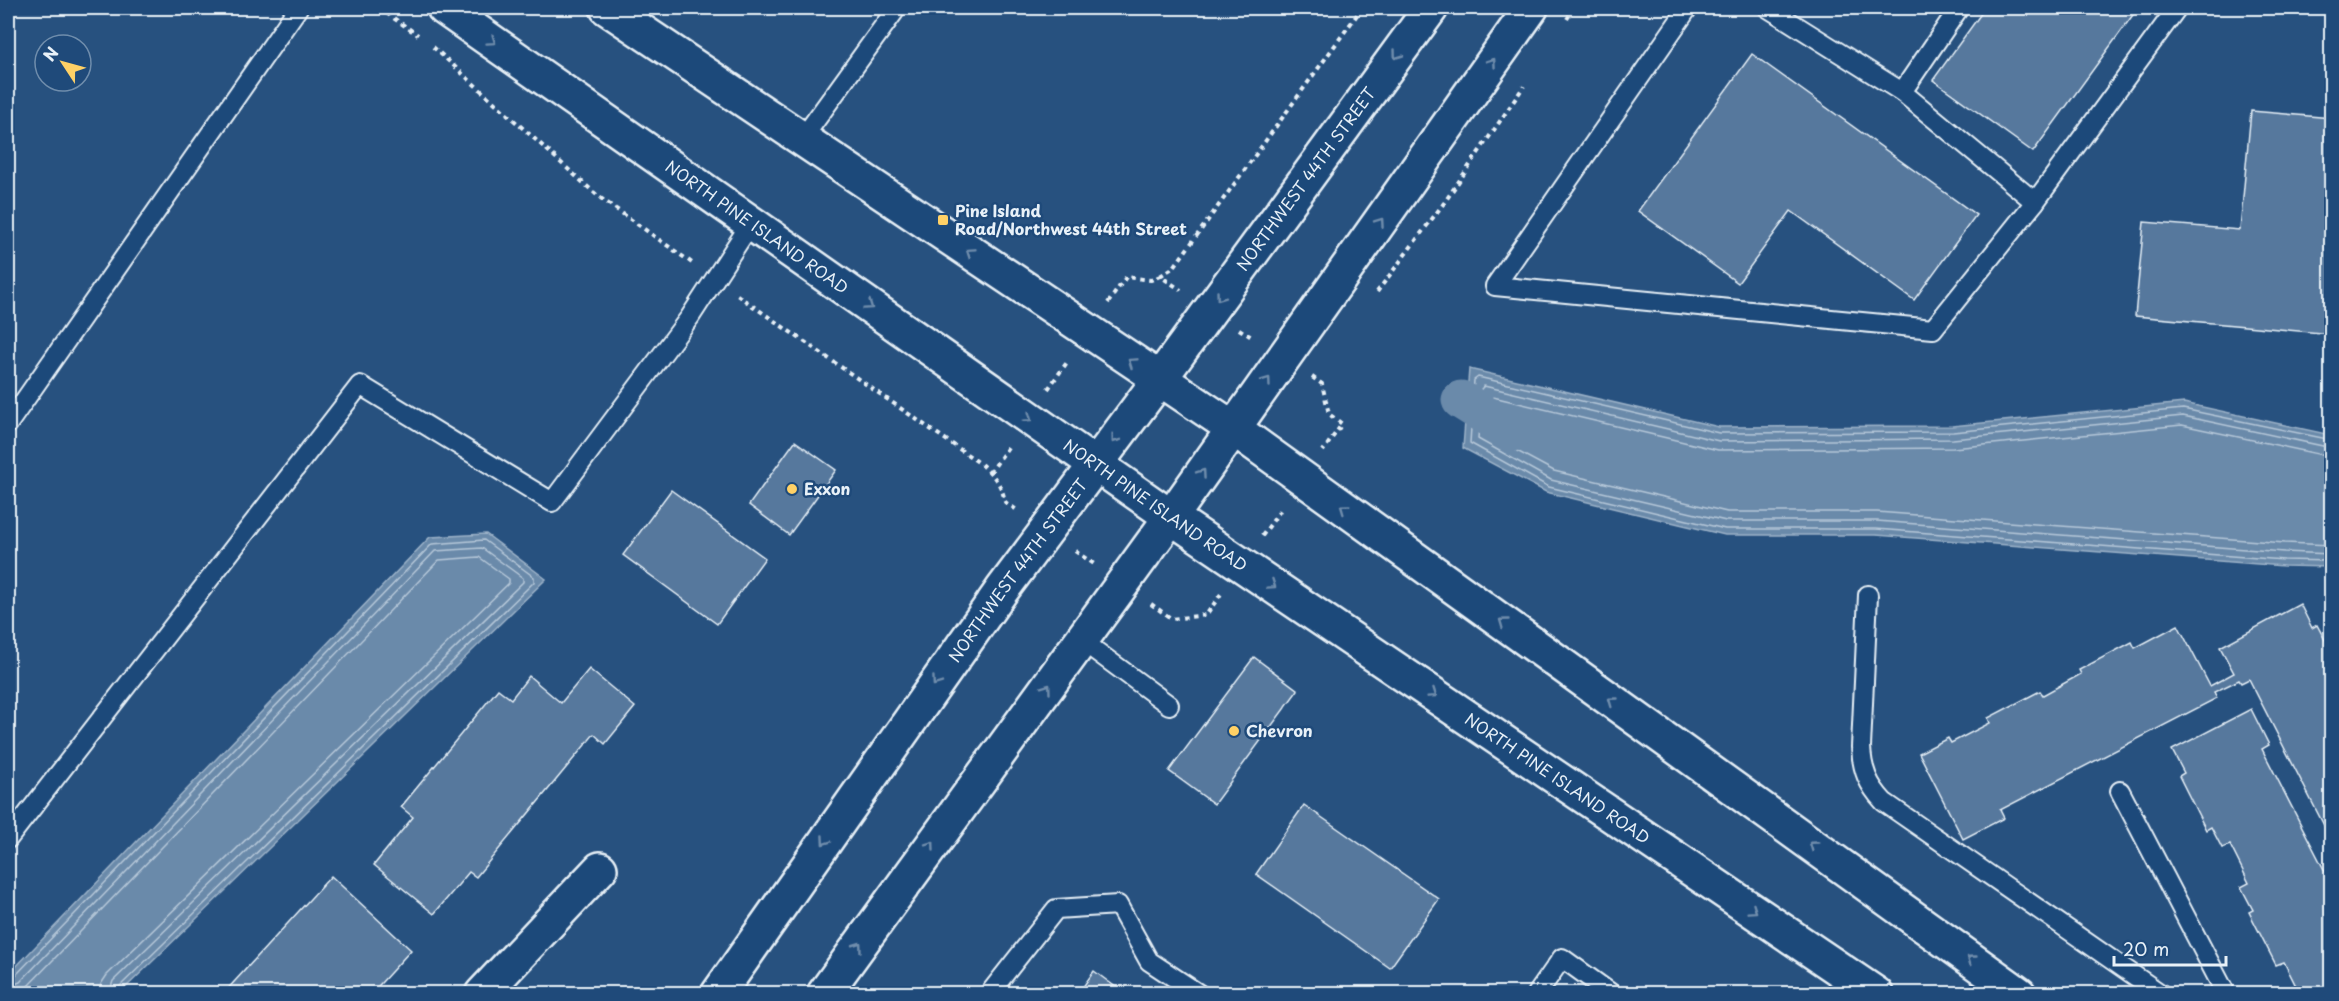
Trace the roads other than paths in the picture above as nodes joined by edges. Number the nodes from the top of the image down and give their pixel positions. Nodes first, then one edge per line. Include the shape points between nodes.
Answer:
1 (298, 8) edge
2 (444, 8) edge
3 (607, 8) edge
4 (1431, 8) edge
5 (1531, 8) edge
6 (1688, 8) edge
7 (1768, 8) edge
8 (1959, 8) edge
9 (2177, 8) edge
10 (894, 12) dead end
11 (1902, 92) junction
12 (802, 138) junction
13 (2035, 201) junction
14 (751, 223) junction
15 (1159, 380) junction
16 (8, 424) edge
17 (1233, 428) junction
18 (1095, 465) junction
19 (1171, 517) junction
20 (1868, 595) dead end
21 (1082, 640) junction
22 (1169, 705) dead end
23 (2120, 792) dead end
24 (8, 839) edge
25 (600, 869) dead end
26 (482, 993) edge
27 (718, 993) edge
28 (824, 993) edge
29 (989, 993) edge
30 (1199, 993) edge
31 (1537, 993) edge
32 (1612, 993) edge
33 (1876, 993) edge
34 (2019, 993) edge
35 (2161, 993) edge
36 (2226, 993) edge

1 - 16 lane
2 -> 14 main road, NORTH PINE ISLAND ROAD
3 - 12 main road
4 -> 15 main road, NORTHWEST 44TH STREET
17 -> 5 main road
6 - 13 lane via 1496,286 1933,329
7 - 11 lane
8 - 11 lane
9 - 13 lane
10 - 12 lane
11 - 13 lane
15 -> 12 main road
14 -> 18 main road, NORTH PINE ISLAND ROAD
14 - 24 lane via 690,317 552,502 360,385
15 - 17 main road
15 -> 18 main road, NORTHWEST 44TH STREET
19 -> 17 main road
34 -> 17 main road
18 - 19 main road, NORTH PINE ISLAND ROAD
18 -> 27 main road, NORTHWEST 44TH STREET via 947,667
19 - 21 main road
19 -> 33 main road, NORTH PINE ISLAND ROAD
20 - 35 lane via 1861,747 1863,771 1871,787 1884,802
21 - 22 lane
28 -> 21 main road
23 - 36 lane
25 - 26 main road
29 - 30 lane via 1056,909 1118,905 1149,961
31 - 32 lane via 1562,958

